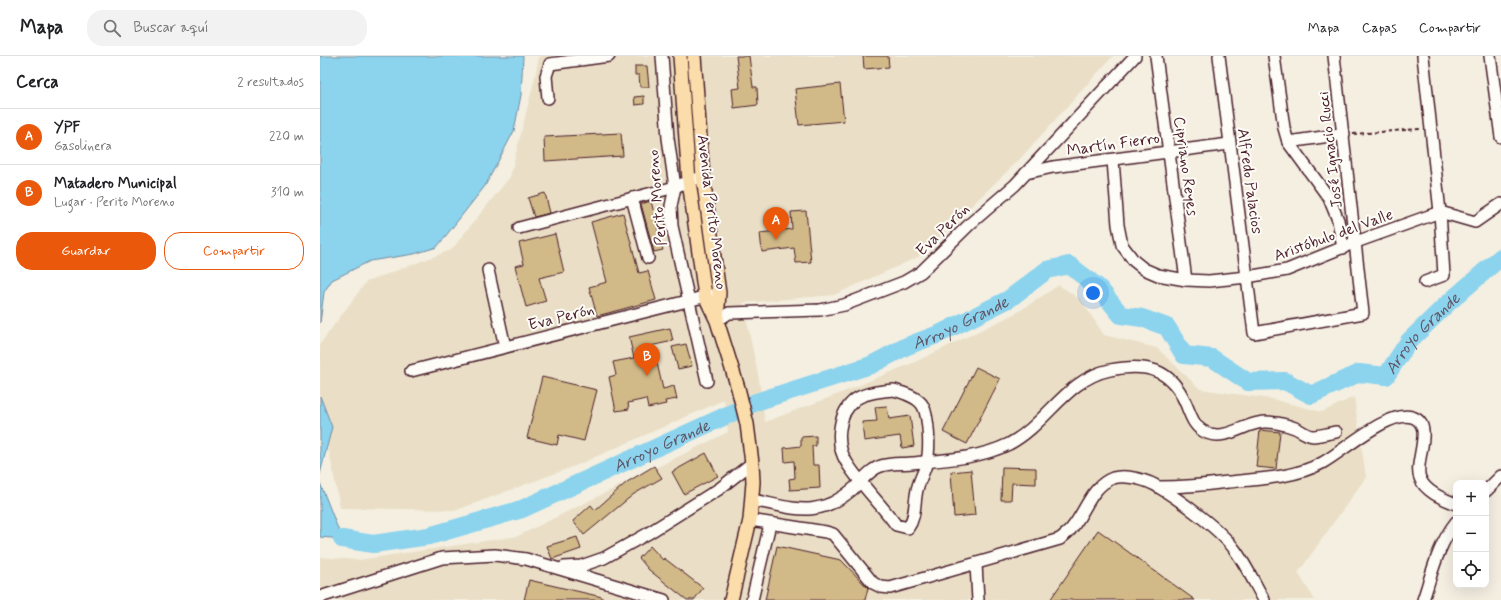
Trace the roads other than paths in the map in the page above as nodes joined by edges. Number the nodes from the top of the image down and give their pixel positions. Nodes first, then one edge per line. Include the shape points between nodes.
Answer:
1 (610, 56) edge
2 (662, 56) edge
3 (680, 56) edge
4 (694, 56) edge
5 (1135, 56) edge
6 (1156, 56) edge
7 (1219, 56) edge
8 (1274, 56) edge
9 (1334, 56) edge
10 (1423, 56) edge
11 (1490, 56) edge
12 (548, 98) dead end
13 (1344, 134) junction
14 (1501, 137) edge
15 (1288, 142) junction
16 (1229, 144) junction
17 (1169, 152) junction
18 (1113, 160) junction
19 (1026, 173) junction
20 (703, 178) junction
21 (689, 181) junction
22 (675, 188) junction
23 (632, 198) junction
24 (1501, 204) edge
25 (1440, 212) junction
26 (519, 228) dead end
27 (1356, 242) junction
28 (1343, 248) junction
29 (648, 258) dead end
30 (488, 270) dead end
31 (1248, 277) junction
32 (1186, 280) junction
33 (1425, 282) dead end
34 (719, 292) junction
35 (705, 296) junction
36 (688, 300) junction
37 (717, 321) junction
38 (1254, 333) joint
39 (506, 347) junction
40 (411, 371) dead end
41 (707, 381) dead end
42 (1336, 432) dead end
43 (927, 462) junction
44 (752, 463) junction
45 (1501, 476) edge
46 (862, 481) junction
47 (1159, 487) junction
48 (1489, 488) edge
49 (752, 500) junction
50 (1453, 503) edge
51 (750, 520) junction
52 (770, 524) junction
53 (1453, 526) edge
54 (976, 564) junction
55 (555, 568) junction
56 (320, 597) edge
57 (664, 600) edge
58 (731, 600) edge
59 (752, 600) edge
60 (978, 600) edge
61 (1264, 600) edge
62 (1423, 600) edge

1 - 12 street via 550,64 546,76
2 - 22 street, Perito Moreno via 668,138
3 - 21 main road, Avenida Perito Moreno
4 - 20 main road, Avenida Perito Moreno
5 - 19 street, Eva Perón
6 - 17 street, Cipriano Reyes
7 - 16 street, Alfredo Palacios
8 - 15 street
9 - 13 street, José Ignacio Rucci
10 - 25 street
11 - 14 street
13 - 15 street
13 - 27 street, José Ignacio Rucci
15 - 28 street via 1329,198 1338,220
16 - 17 street, Martín Fierro
16 - 31 street, Alfredo Palacios
17 - 18 street, Martín Fierro
17 - 32 street, Cipriano Reyes
18 - 19 street, Martín Fierro
18 - 32 street, Aristóbulo del Valle via 1122,245 1144,269 1158,275
19 - 37 street, Eva Perón via 921,272 904,282 844,305 820,310 729,313
20 - 21 street
20 - 34 main road, Avenida Perito Moreno
21 - 22 street
21 - 35 main road, Avenida Perito Moreno
22 - 23 street
22 - 36 street, Perito Moreno via 671,206 672,226
23 - 26 street
23 - 29 street
24 - 25 street via 1475,222
25 - 27 street, Aristóbulo del Valle
25 - 33 street via 1444,275
27 - 28 street, Aristóbulo del Valle
27 - 38 street, José Ignacio Rucci via 1363,313
28 - 31 street, Aristóbulo del Valle via 1287,270
30 - 39 street
31 - 32 street, Aristóbulo del Valle via 1210,281
31 - 38 street, Alfredo Palacios
34 - 35 street, Eva Perón
34 - 37 main road, Avenida Perito Moreno
35 - 36 street, Eva Perón
35 - 37 main road, Avenida Perito Moreno
36 - 39 street, Eva Perón
36 - 41 street, Perito Moreno
37 - 44 main road, Avenida Perito Moreno via 747,424
39 - 40 street, Eva Perón
42 - 43 street via 1312,436 1293,427 1266,422 1229,434 1209,434 1193,421 1186,403 1172,382 1154,369 1139,367 1109,370 1086,378 1072,388 1028,432 1008,444 979,455
43 - 46 street via 881,466
43 - 46 street via 920,478 913,521 908,528 896,525
43 - 46 street via 928,429 923,406 911,395 894,390 879,392 857,399 849,406 843,419 839,442 846,463
44 - 49 main road
44 - 55 street via 719,490 604,558 581,566
45 - 48 street
46 - 49 street via 828,506 814,510 801,510
47 - 50 street via 1245,481 1306,470 1339,453 1374,428 1405,416 1413,417 1420,422 1423,430 1424,442 1418,465 1420,478 1435,494
47 - 54 street via 1135,478 1113,478 1101,485 1071,530 1060,539
47 - 61 street via 1226,540 1235,550
49 - 51 main road
51 - 52 street
51 - 58 main road
52 - 54 street via 833,534 873,583 881,587 890,588
52 - 59 street
53 - 62 street via 1436,558
54 - 60 street
55 - 56 street via 526,559 495,555 442,558
55 - 57 street

